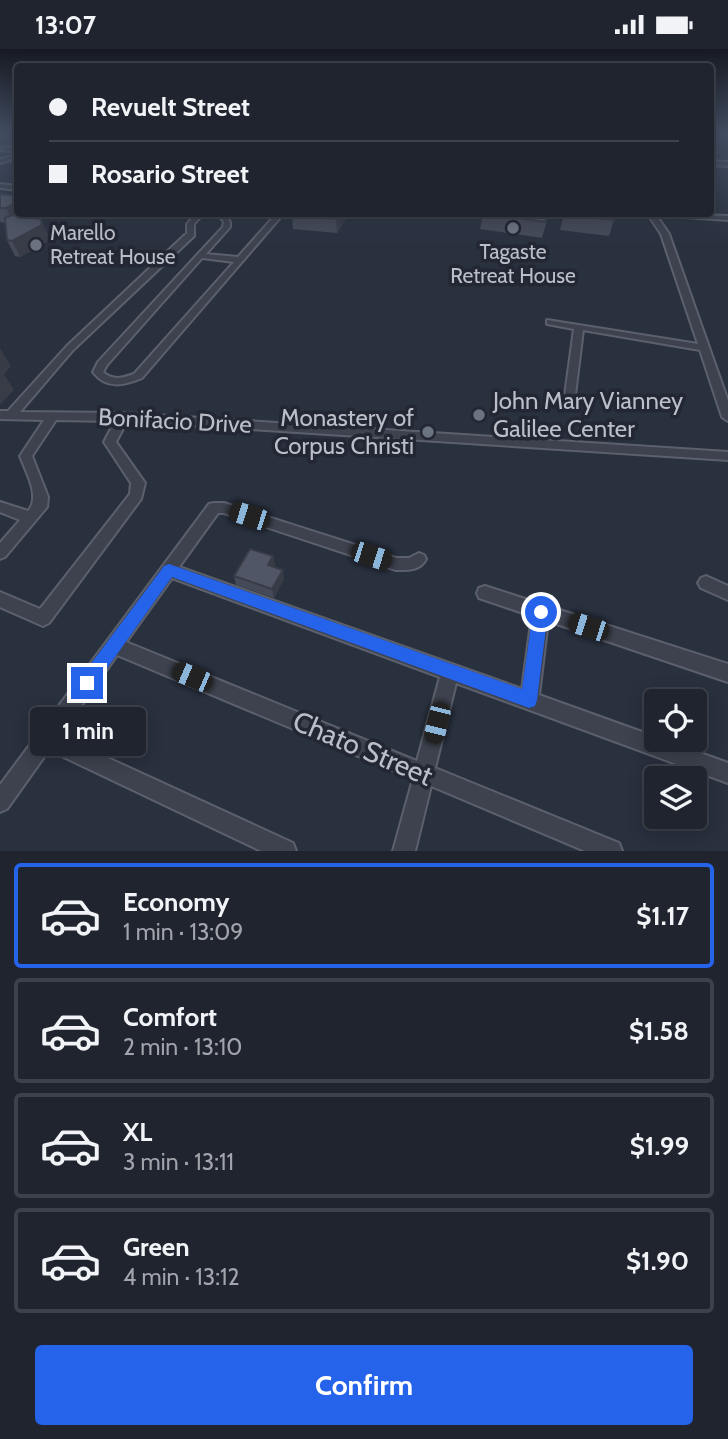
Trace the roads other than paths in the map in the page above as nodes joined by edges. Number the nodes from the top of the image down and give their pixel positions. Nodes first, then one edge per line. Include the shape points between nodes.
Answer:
1 (197, 217) edge
2 (223, 217) edge
3 (278, 217) edge
4 (653, 217) edge
5 (709, 217) edge
6 (728, 218) edge
7 (201, 256) junction
8 (241, 260) junction
9 (551, 322) dead end
10 (579, 327) junction
11 (704, 348) junction
12 (570, 395) dead end
13 (5, 415) edge
14 (52, 417) junction
15 (123, 417) junction
16 (728, 417) edge
17 (728, 456) edge
18 (0, 507) edge
19 (214, 508) joint
20 (31, 518) junction
21 (0, 554) edge
22 (419, 559) dead end
23 (169, 570) junction
24 (706, 583) dead end
25 (485, 593) dead end
26 (728, 593) edge
27 (0, 599) edge
28 (541, 612) junction
29 (114, 645) junction
30 (450, 672) junction
31 (728, 673) edge
32 (529, 700) junction
33 (46, 739) junction
34 (728, 773) edge
35 (424, 774) junction
36 (0, 802) edge
37 (285, 851) edge
38 (404, 851) edge
39 (611, 851) edge

1 - 13 street via 190,224 191,235
2 - 7 street via 226,227
3 - 8 street
4 - 11 street via 665,234
5 - 6 street
7 - 8 street
7 - 8 street via 102,365 98,372 102,378 124,382 138,376
9 - 10 street
10 - 11 street
10 - 12 street
11 - 16 street
13 - 14 street, Bonifacio Drive
14 - 15 street, Bonifacio Drive
14 - 20 street via 26,456 41,497
15 - 17 street, Bonifacio Drive
15 - 27 street via 110,442 138,483 136,495 43,618
18 - 20 street
19 - 22 street via 396,564
19 - 23 street
20 - 21 street
23 - 29 street
23 - 30 street
24 - 26 street
25 - 28 street
28 - 31 street
28 - 32 street
29 - 33 street
29 - 35 street, Chato Street
30 - 32 street
30 - 35 street
32 - 34 street
33 - 36 street
33 - 37 street
35 - 38 street
35 - 39 street, Chato Street

